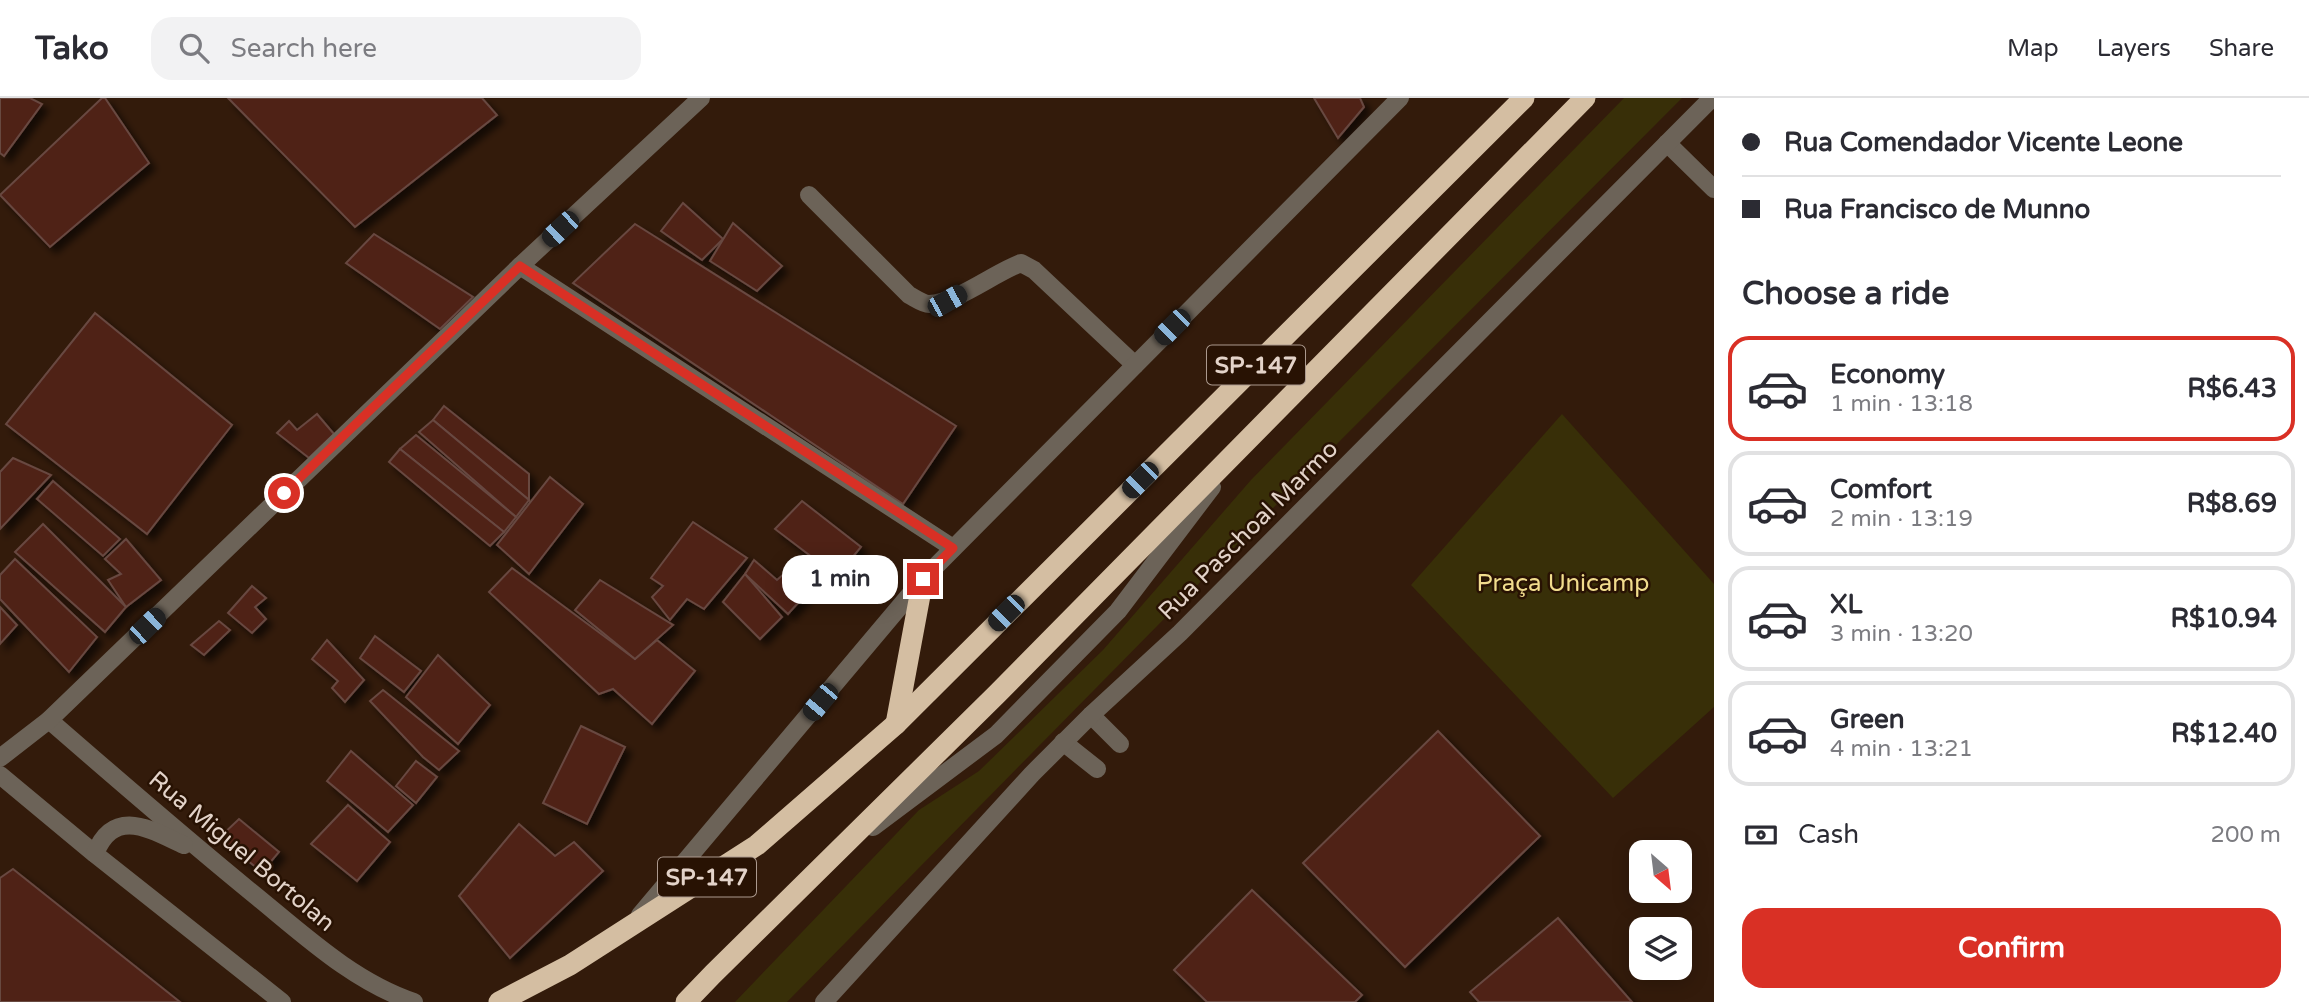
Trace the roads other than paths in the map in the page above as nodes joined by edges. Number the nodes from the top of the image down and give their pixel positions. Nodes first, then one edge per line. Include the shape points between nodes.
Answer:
1 (701, 98) edge
2 (1399, 98) edge
3 (1524, 98) edge
4 (1585, 98) edge
5 (1712, 98) edge
6 (1667, 144) junction
7 (1714, 189) edge
8 (809, 195) dead end
9 (520, 266) junction
10 (1135, 365) junction
11 (1244, 445) junction
12 (953, 548) junction
13 (923, 579) junction
14 (1091, 715) junction
15 (49, 720) junction
16 (896, 724) junction
17 (1063, 743) junction
18 (1120, 744) dead end
19 (0, 758) edge
20 (1097, 769) dead end
21 (0, 775) edge
22 (203, 853) junction
23 (95, 854) junction
24 (828, 860) junction
25 (629, 929) junction
26 (713, 974) junction
27 (282, 1002) edge
28 (414, 1002) edge
29 (499, 1002) edge
30 (686, 1002) edge
31 (699, 1002) edge
32 (824, 1002) edge

1 - 9 street
2 - 10 street
3 - 16 highway, SP-147
4 - 11 highway, SP-147
5 - 6 street, Rua Paschoal Marmo
6 - 7 street
6 - 14 street, Rua Paschoal Marmo via 1180,633
8 - 10 street via 909,295 927,304 947,301 1021,263
9 - 12 street
9 - 15 street
10 - 12 street
11 - 24 highway, SP-147
11 - 24 street via 1118,611 996,735
12 - 13 street
13 - 16 highway
13 - 25 street
14 - 17 street, Rua Paschoal Marmo
14 - 18 street
15 - 19 street
15 - 22 street, Rua Miguel Bortolan
16 - 25 highway, SP-147 via 757,845
17 - 20 street
17 - 32 street, Rua Paschoal Marmo
21 - 23 street
22 - 23 street via 130,824 107,834
22 - 28 street, Rua Miguel Bortolan via 325,953 389,994
23 - 27 street
24 - 26 highway, SP-147
25 - 29 highway, SP-147
26 - 30 highway, SP-147
26 - 31 highway

